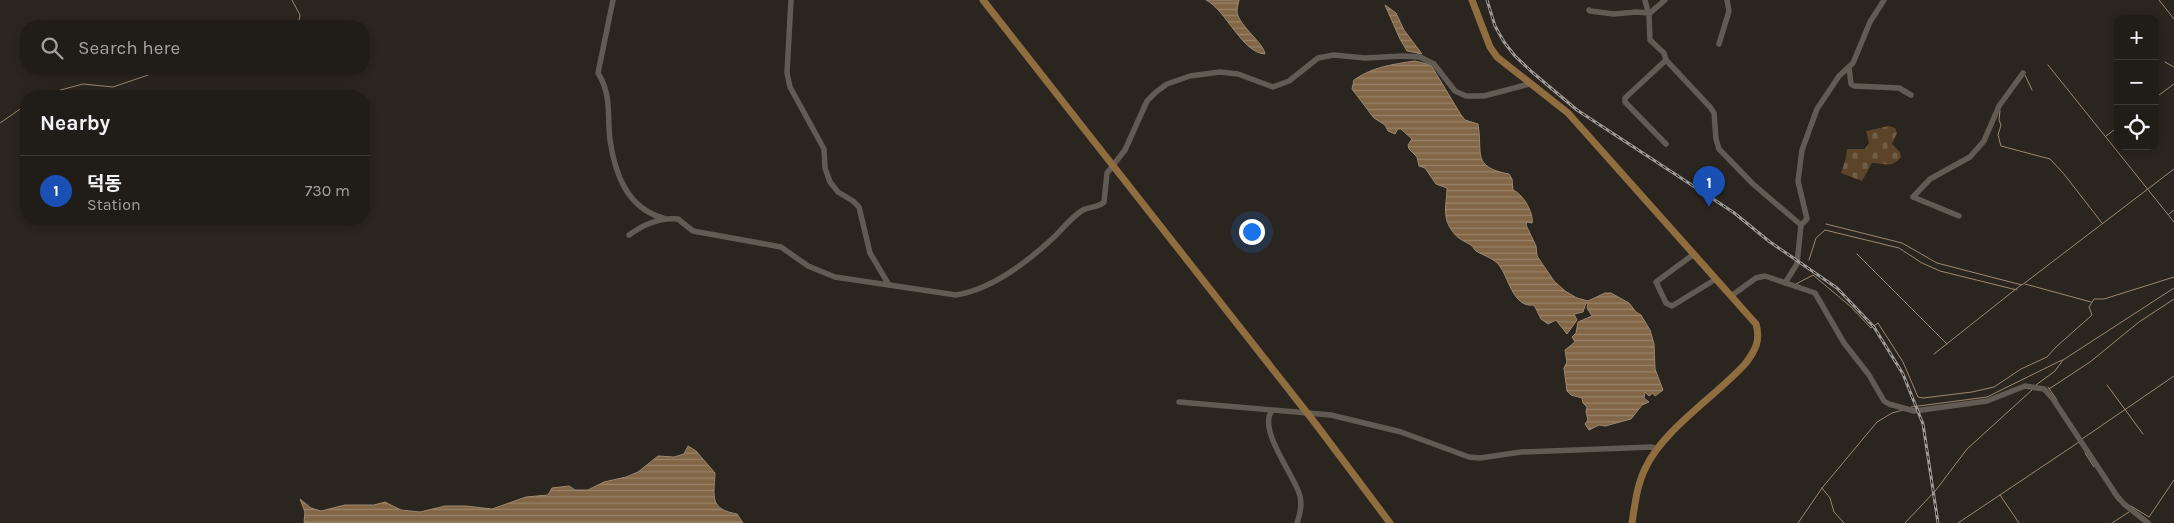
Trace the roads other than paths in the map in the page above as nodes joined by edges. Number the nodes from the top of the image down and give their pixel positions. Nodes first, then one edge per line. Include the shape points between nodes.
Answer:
1 (613, 0) edge
2 (792, 0) edge
3 (983, 0) edge
4 (1472, 0) edge
5 (1645, 0) edge
6 (1665, 0) edge
7 (1727, 0) edge
8 (1884, 0) edge
9 (1588, 10) dead end
10 (1648, 12) junction
11 (1719, 44) dead end
12 (1666, 60) junction
13 (1849, 67) junction
14 (2023, 73) dead end
15 (1529, 84) junction
16 (1911, 95) dead end
17 (1666, 144) dead end
18 (1111, 165) junction
19 (1959, 216) dead end
20 (665, 219) junction
21 (1801, 225) junction
22 (629, 235) dead end
23 (1694, 254) junction
24 (1716, 279) junction
25 (1786, 283) junction
26 (889, 285) junction
27 (1731, 296) junction
28 (1179, 402) dead end
29 (1272, 411) junction
30 (1306, 412) junction
31 (1656, 449) junction
32 (1297, 523) edge
33 (1390, 523) edge
34 (1632, 523) edge
35 (2148, 523) edge

1 - 20 street via 598,73 608,97 610,140 619,178 639,206
2 - 26 street via 790,87 824,150 830,182 859,207 870,252
3 - 18 main road
4 - 15 main road via 1490,48
5 - 10 street
6 - 10 street
7 - 11 street via 1729,11
8 - 13 street
9 - 10 street via 1614,14
10 - 12 street via 1650,40 1664,53
12 - 17 street via 1625,98 1625,102
12 - 21 street via 1714,113 1719,149 1753,184
13 - 16 street via 1854,86 1899,88
13 - 21 street via 1817,109 1800,158 1798,181 1807,216
14 - 19 street via 1999,106 1978,149 1930,180 1913,197
15 - 18 street via 1484,96 1466,96 1455,90 1428,60 1403,56 1326,56 1289,81 1273,87 1238,74 1204,73 1167,84 1151,96 1125,150
15 - 23 main road via 1568,113
18 - 26 street via 1105,180 1104,202 1083,210 1051,240 994,282 956,295
18 - 30 main road
20 - 22 street
20 - 26 street via 678,219 693,231 781,247 808,266 835,277
21 - 25 street via 1797,264
23 - 24 main road
23 - 24 street via 1656,282 1666,303 1672,306
24 - 27 main road
25 - 27 street via 1765,276 1756,278
25 - 35 street via 1815,293 1844,343 1889,404 1914,411 1987,401 2025,386 2044,389 2117,496
27 - 31 main road via 1756,324 1759,334 1755,350 1738,372
28 - 29 street
29 - 30 street
29 - 32 street via 1268,422 1273,442 1300,496
30 - 31 street via 1401,432 1469,457 1521,452
30 - 33 main road
31 - 34 main road via 1642,475

